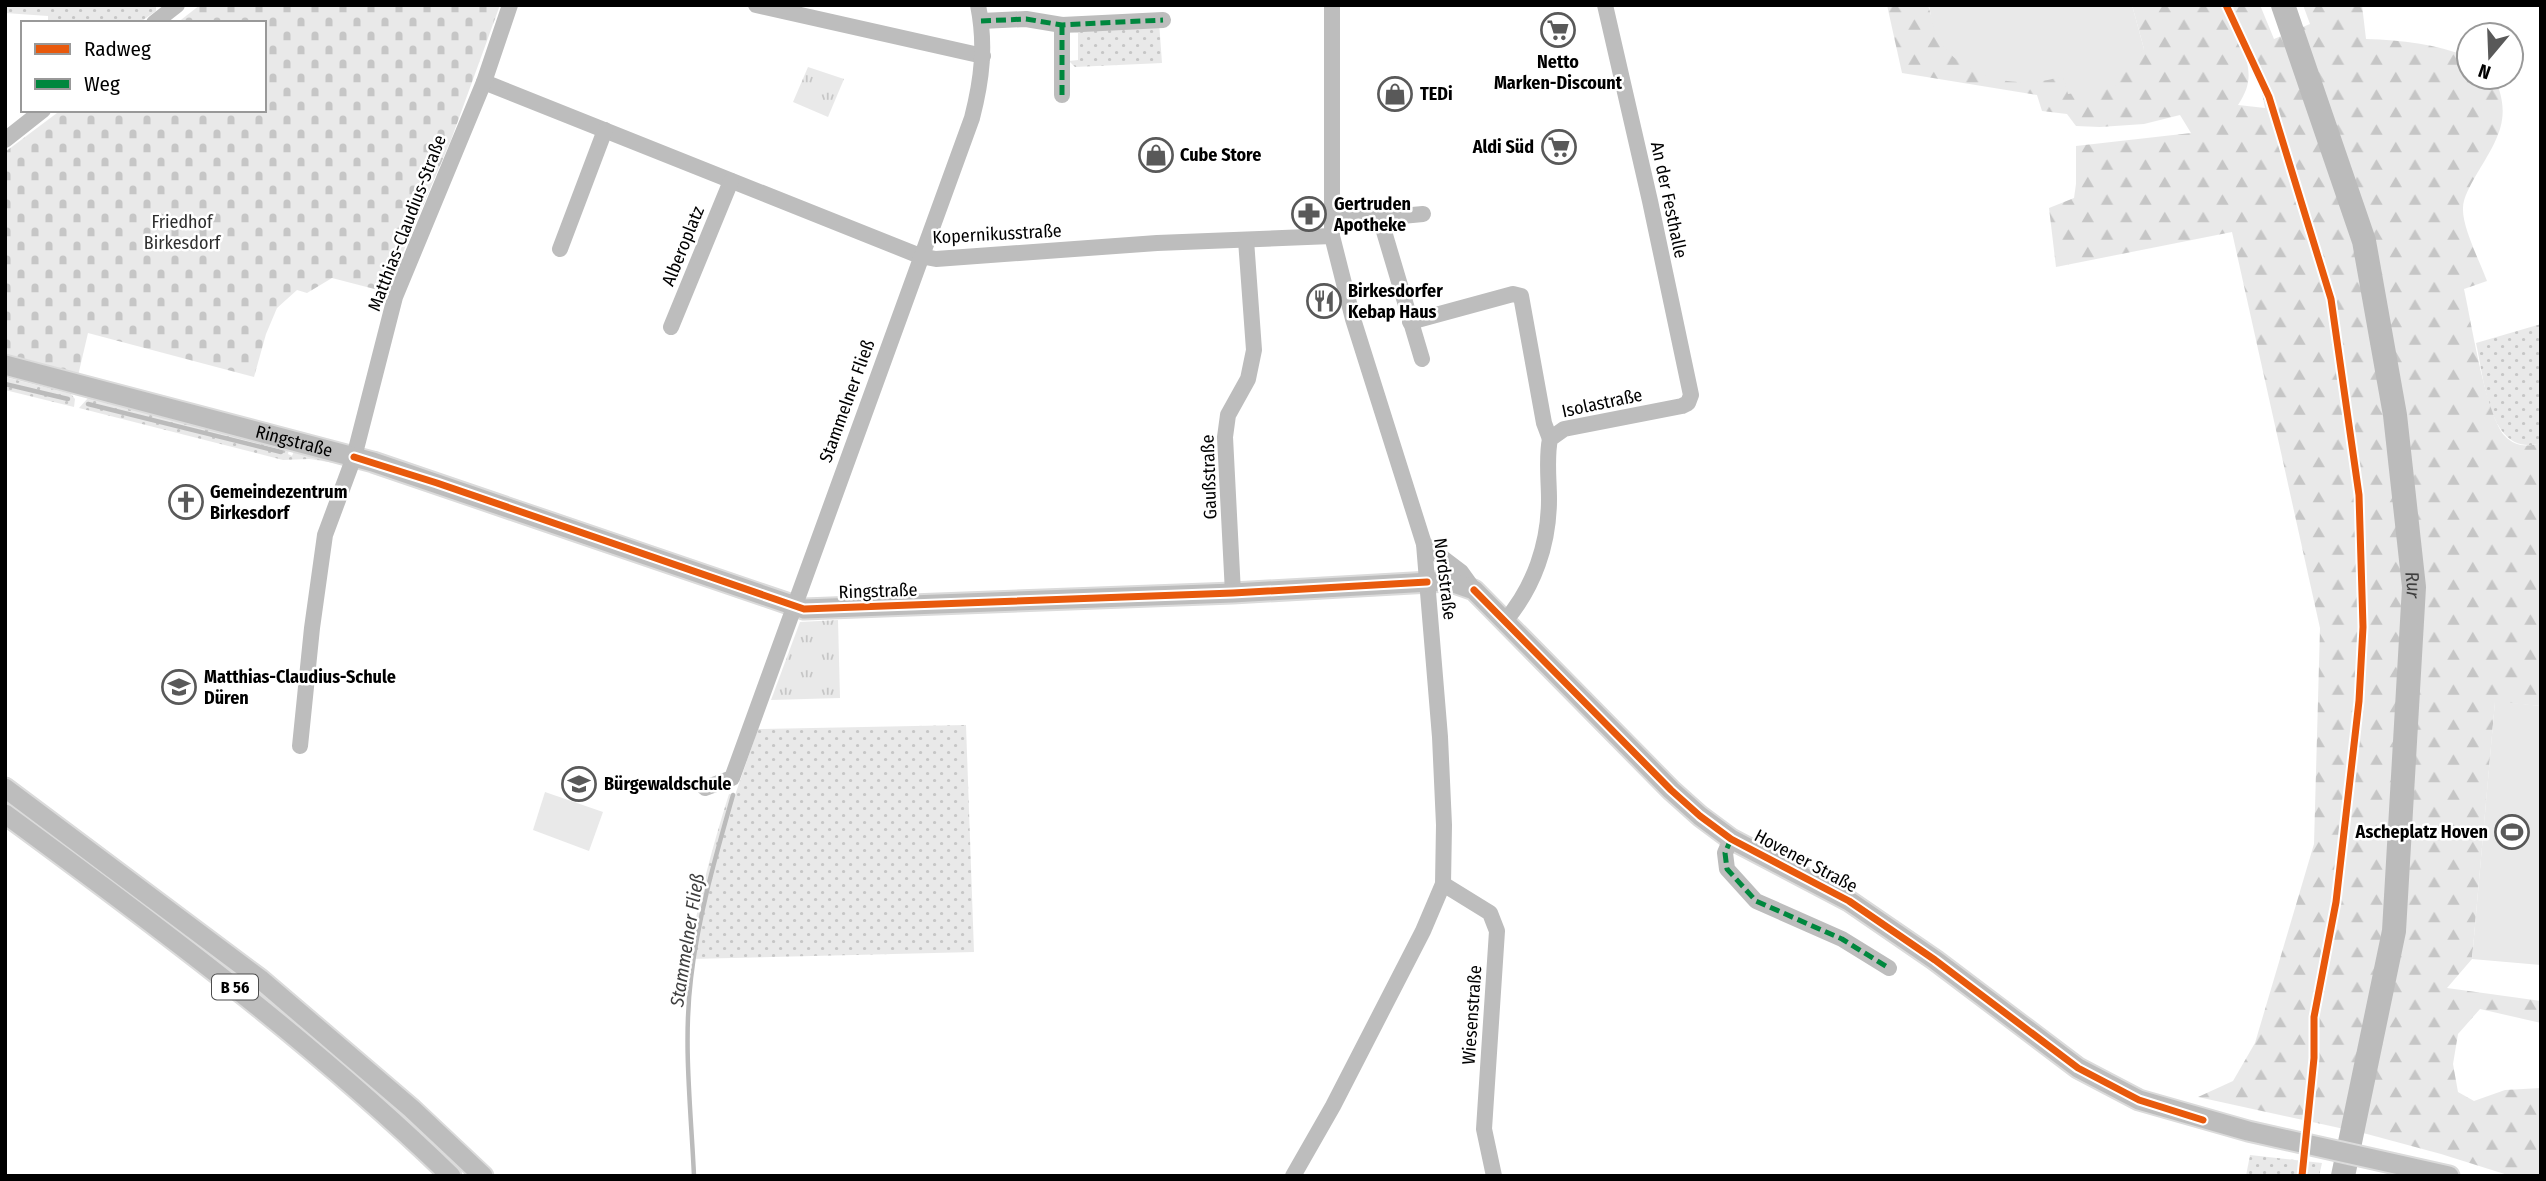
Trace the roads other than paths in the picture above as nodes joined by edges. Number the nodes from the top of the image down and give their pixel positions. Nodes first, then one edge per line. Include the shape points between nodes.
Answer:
1 (177, 5) edge
2 (510, 5) edge
3 (756, 5) edge
4 (1332, 5) edge
5 (1605, 5) edge
6 (980, 13) edge
7 (160, 15) edge
8 (1163, 20) dead end
9 (1062, 25) junction
10 (984, 55) junction
11 (484, 82) junction
12 (1062, 95) dead end
13 (40, 112) edge
14 (605, 130) junction
15 (5, 140) edge
16 (731, 181) junction
17 (1423, 214) dead end
18 (1331, 217) junction
19 (1380, 218) junction
20 (1332, 236) junction
21 (1246, 240) junction
22 (559, 249) dead end
23 (920, 256) junction
24 (1410, 322) junction
25 (671, 327) dead end
26 (1423, 359) dead end
27 (11, 369) edge
28 (1688, 403) joint
29 (1550, 439) junction
30 (354, 457) junction
31 (1424, 544) junction
32 (1427, 582) junction
33 (1474, 590) junction
34 (1233, 593) junction
35 (794, 607) junction
36 (1505, 621) junction
37 (300, 746) dead end
38 (705, 788) dead end
39 (5, 789) edge
40 (5, 814) edge
41 (1731, 839) junction
42 (1443, 884) junction
43 (1889, 968) dead end
44 (451, 1176) edge
45 (483, 1176) edge
46 (1293, 1176) edge
47 (1494, 1176) edge
48 (2449, 1176) edge

1 - 7 street
2 - 11 street, Matthias-Claudius-Straße
3 - 10 street
4 - 18 street, Nordstraße
5 - 28 street, An der Festhalle via 1691,395
6 - 9 street
6 - 10 street, Stammelner Fließ
8 - 9 street
9 - 12 street
10 - 23 street, Stammelner Fließ via 972,118
11 - 14 street, Kopernikusstraße
11 - 30 street, Matthias-Claudius-Straße via 395,297
13 - 15 street
14 - 16 street, Kopernikusstraße
14 - 22 street
16 - 23 street, Kopernikusstraße
16 - 25 street, Alberoplatz
17 - 19 street
18 - 19 street
18 - 20 street, Nordstraße
19 - 24 street
20 - 21 street, Kopernikusstraße
20 - 31 street, Nordstraße via 1353,319
21 - 23 street, Kopernikusstraße via 936,259
21 - 34 street, Gaußstraße via 1254,350 1248,379 1228,415 1226,437
23 - 35 street, Stammelner Fließ
24 - 26 street
24 - 29 street via 1513,294 1521,296
27 - 30 main road, Ringstraße
28 - 29 street, Isolastraße via 1564,429
29 - 36 street, Isolastraße via 1549,503 1538,566 1525,596
30 - 35 main road, Ringstraße
30 - 37 street, Matthias-Claudius-Straße via 325,534
31 - 32 street, Nordstraße
31 - 33 street via 1461,572
32 - 33 main road via 1448,581
32 - 34 main road, Ringstraße
32 - 42 street, Nordstraße via 1441,762
33 - 36 main road, Hovener Straße
34 - 35 main road, Ringstraße
35 - 38 street, Stammelner Fließ via 732,778
36 - 41 main road, Hovener Straße via 1671,790
39 - 45 main road, B 56 via 260,979
40 - 44 main road, B 56 via 246,996 395,1122
41 - 43 street, Hovener Straße via 1725,853 1727,869 1756,901 1842,939
41 - 48 main road, Hovener Straße via 1849,901 2078,1068 2138,1100
42 - 46 street, Nordstraße via 1417,943
42 - 47 street, Wiesenstraße via 1490,913 1497,930 1484,1129

